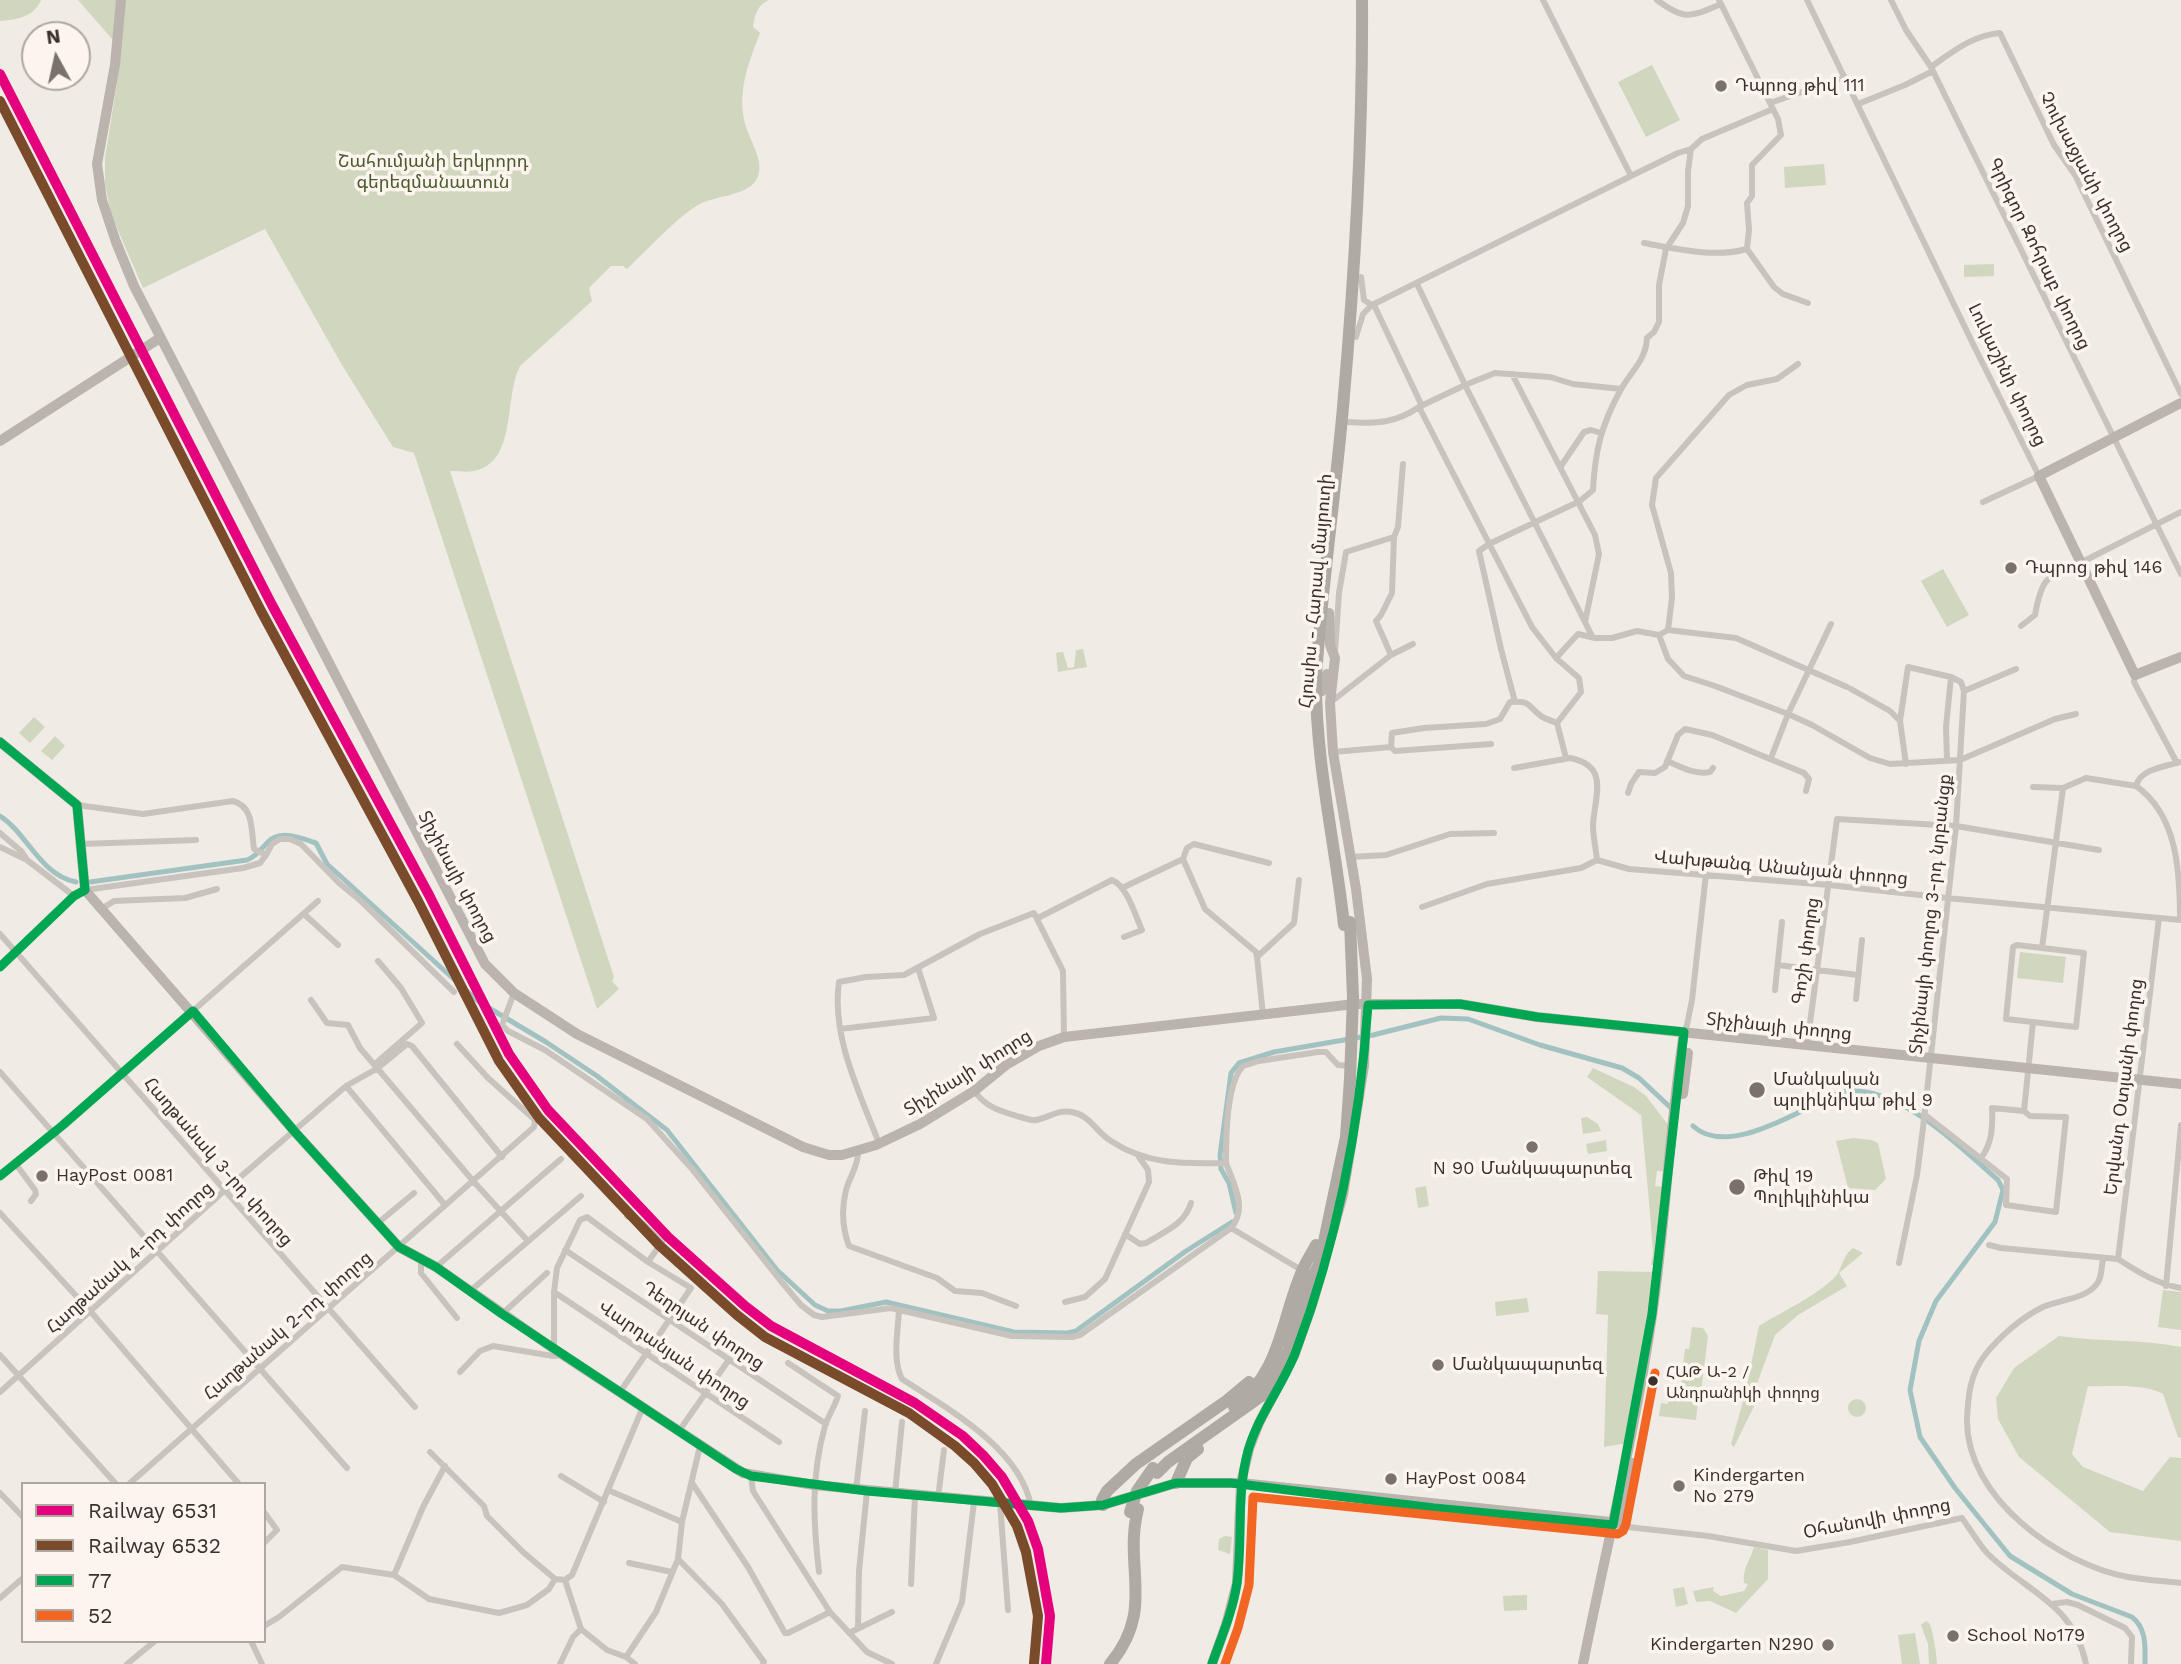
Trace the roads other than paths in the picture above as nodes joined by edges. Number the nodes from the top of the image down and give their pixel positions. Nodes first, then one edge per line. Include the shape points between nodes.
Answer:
1 (121, 0) edge
2 (1362, 0) edge
3 (1368, 0) edge
4 (1543, 0) edge
5 (1657, 0) edge
6 (1807, 0) edge
7 (1891, 0) edge
8 (1720, 2) edge
9 (1932, 69) junction
10 (1845, 77) junction
11 (1858, 104) junction
12 (1772, 106) junction
13 (1692, 149) junction
14 (1631, 176) junction
15 (1644, 243) dead end
16 (1667, 247) junction
17 (1747, 249) junction
18 (1361, 277) junction
19 (1417, 284) junction
20 (1808, 303) dead end
21 (1373, 305) junction
22 (1356, 337) junction
23 (160, 338) junction
24 (1798, 364) dead end
25 (1512, 374) junction
26 (1465, 384) junction
27 (1620, 389) junction
28 (2181, 394) edge
29 (2181, 403) edge
30 (1421, 407) junction
31 (1348, 422) junction
32 (1601, 433) junction
33 (2114, 438) junction
34 (0, 441) edge
35 (1403, 464) dead end
36 (1561, 466) junction
37 (2039, 476) junction
38 (1580, 501) junction
39 (1983, 502) dead end
40 (2181, 512) edge
41 (1534, 523) junction
42 (2156, 524) junction
43 (1394, 537) junction
44 (1489, 544) junction
45 (2081, 562) junction
46 (2181, 574) edge
47 (1329, 612) junction
48 (1585, 622) junction
49 (1831, 624) dead end
50 (2021, 626) dead end
51 (1668, 630) junction
52 (1659, 635) junction
53 (1592, 636) junction
54 (1413, 644) dead end
55 (1391, 655) junction
56 (2181, 657) edge
57 (1335, 658) junction
58 (1556, 658) junction
59 (1809, 670) junction
60 (2017, 670) dead end
61 (2135, 674) junction
62 (1951, 677) junction
63 (1322, 691) junction
64 (1964, 691) junction
65 (1515, 702) junction
66 (1330, 703) junction
67 (1788, 714) junction
68 (2076, 714) dead end
69 (1900, 721) junction
70 (1557, 723) junction
71 (0, 742) edge
72 (1491, 744) dead end
73 (1391, 747) junction
74 (1333, 752) junction
75 (1566, 758) junction
76 (1771, 758) junction
77 (1947, 760) junction
78 (1960, 760) junction
79 (1667, 761) junction
80 (2179, 763) edge
81 (1906, 764) junction
82 (1514, 768) dead end
83 (1713, 768) dead end
84 (2136, 786) junction
85 (2033, 787) dead end
86 (2063, 788) junction
87 (1806, 791) dead end
88 (1628, 793) dead end
89 (77, 804) junction
90 (1956, 826) junction
91 (0, 833) edge
92 (1494, 833) dead end
93 (196, 840) dead end
94 (2055, 841) junction
95 (81, 844) junction
96 (0, 847) edge
97 (2099, 850) dead end
98 (262, 853) junction
99 (1350, 857) junction
100 (1183, 859) junction
101 (27, 860) junction
102 (1597, 860) junction
103 (1269, 863) dead end
104 (1706, 874) junction
105 (1299, 880) dead end
106 (1829, 885) junction
107 (1122, 888) junction
108 (217, 889) dead end
109 (85, 890) junction
110 (74, 896) junction
111 (1947, 898) junction
112 (318, 901) dead end
113 (2047, 906) junction
114 (1422, 907) dead end
115 (103, 908) junction
116 (304, 914) junction
117 (1038, 918) junction
118 (2159, 918) junction
119 (2181, 920) edge
120 (1782, 922) dead end
121 (1347, 923) junction
122 (0, 934) edge
123 (1124, 937) dead end
124 (1862, 940) dead end
125 (338, 945) dead end
126 (2042, 948) junction
127 (17, 953) junction
128 (1257, 957) junction
129 (378, 961) dead end
130 (1778, 965) junction
131 (0, 967) edge
132 (918, 968) junction
133 (1818, 971) junction
134 (1858, 975) junction
135 (1776, 990) dead end
136 (454, 992) dead end
137 (511, 998) junction
138 (1856, 999) dead end
139 (311, 1000) dead end
140 (1368, 1005) junction
141 (192, 1011) junction
142 (1263, 1015) junction
143 (2033, 1022) junction
144 (840, 1029) junction
145 (1687, 1030) junction
146 (1064, 1037) junction
147 (457, 1044) dead end
148 (1807, 1046) junction
149 (1930, 1058) junction
150 (376, 1066) junction
151 (1364, 1066) junction
152 (2027, 1068) junction
153 (0, 1072) edge
154 (122, 1072) junction
155 (1347, 1079) junction
156 (2138, 1080) junction
157 (2181, 1084) edge
158 (346, 1086) junction
159 (974, 1091) junction
160 (2024, 1111) junction
161 (1924, 1114) junction
162 (2181, 1125) edge
163 (53, 1131) junction
164 (295, 1132) junction
165 (879, 1143) junction
166 (858, 1152) junction
167 (502, 1157) junction
168 (1139, 1157) junction
169 (1981, 1158) junction
170 (561, 1159) dead end
171 (15, 1163) junction
172 (1222, 1163) junction
173 (0, 1176) edge
174 (474, 1182) junction
175 (225, 1191) junction
176 (414, 1192) dead end
177 (581, 1196) dead end
178 (31, 1201) dead end
179 (1191, 1203) dead end
180 (446, 1205) junction
181 (503, 1211) junction
182 (0, 1213) edge
183 (627, 1216) dead end
184 (378, 1223) junction
185 (1231, 1228) junction
186 (1125, 1234) junction
187 (527, 1240) junction
188 (1316, 1245) junction
189 (1989, 1245) dead end
190 (399, 1247) junction
191 (565, 1250) junction
192 (158, 1251) junction
193 (2103, 1259) junction
194 (2118, 1259) junction
195 (421, 1260) junction
196 (648, 1262) junction
197 (1899, 1263) dead end
198 (436, 1267) junction
199 (1298, 1268) dead end
200 (547, 1273) dead end
201 (1319, 1274) junction
202 (2166, 1286) junction
203 (2181, 1287) edge
204 (469, 1292) junction
205 (554, 1292) junction
206 (1065, 1302) dead end
207 (1016, 1306) dead end
208 (328, 1310) junction
209 (899, 1310) junction
210 (91, 1312) junction
211 (502, 1314) junction
212 (457, 1318) dead end
213 (670, 1322) junction
214 (558, 1352) junction
215 (648, 1353) junction
216 (0, 1355) edge
217 (1274, 1356) junction
218 (728, 1361) junction
219 (788, 1363) dead end
220 (259, 1368) junction
221 (460, 1372) dead end
222 (20, 1376) junction
223 (0, 1392) edge
224 (620, 1392) junction
225 (707, 1394) junction
226 (1264, 1394) junction
227 (415, 1407) dead end
228 (643, 1407) junction
229 (865, 1411) dead end
230 (902, 1422) dead end
231 (826, 1424) junction
232 (192, 1429) junction
233 (679, 1431) junction
234 (779, 1442) dead end
235 (701, 1446) junction
236 (944, 1450) dead end
237 (430, 1452) dead end
238 (444, 1466) junction
239 (347, 1468) dead end
240 (1155, 1470) junction
241 (561, 1476) dead end
242 (751, 1476) junction
243 (114, 1482) edge
244 (131, 1482) edge
245 (237, 1482) edge
246 (692, 1483) junction
247 (1176, 1483) junction
248 (1238, 1484) junction
249 (814, 1485) junction
250 (608, 1490) junction
251 (856, 1490) junction
252 (867, 1491) junction
253 (0, 1493) edge
254 (895, 1493) junction
255 (915, 1496) junction
256 (938, 1498) junction
257 (604, 1502) junction
258 (974, 1502) junction
259 (1000, 1503) junction
260 (1103, 1505) junction
261 (1031, 1506) junction
262 (1134, 1510) junction
263 (21, 1515) edge
264 (266, 1515) edge
265 (682, 1522) junction
266 (1617, 1524) junction
267 (266, 1541) edge
268 (678, 1559) junction
269 (629, 1563) dead end
270 (819, 1572) dead end
271 (672, 1573) junction
272 (394, 1575) junction
273 (555, 1579) junction
274 (21, 1580) edge
275 (565, 1580) junction
276 (2181, 1583) edge
277 (911, 1584) dead end
278 (0, 1598) edge
279 (2052, 1604) junction
280 (1008, 1610) dead end
281 (830, 1612) junction
282 (892, 1612) dead end
283 (266, 1625) edge
284 (858, 1628) junction
285 (581, 1629) junction
286 (849, 1633) junction
287 (153, 1643) edge
288 (252, 1643) edge
289 (626, 1657) junction
290 (764, 1663) edge
291 (127, 1664) edge
292 (262, 1664) edge
293 (560, 1664) edge
294 (635, 1664) edge
295 (892, 1664) edge
296 (936, 1664) edge
297 (1101, 1664) edge
298 (1110, 1664) edge
299 (1212, 1664) edge
300 (1583, 1664) edge
301 (1590, 1664) edge
302 (2086, 1664) edge
303 (2131, 1664) edge

1 - 23 main road, Տիչինայի փողոց via 97,164 102,200 116,242
2 - 121 highway, Հյուսիս - Հարավ մայրուղի via 1354,281 1316,676 1320,762
3 - 18 highway, Հյուսիս - Հարավ մայրուղի
4 - 14 street
5 - 8 street via 1673,12 1694,16
6 - 10 street, Լուկաշինի փողոց
7 - 9 street, Գրիգոր Զոհրաբ փողոց
8 - 12 street
9 - 11 street, Չուխաջյանի փողոց
9 - 28 street, Չուխաջյանի փողոց via 1964,44 2000,33 2054,145 2076,175
9 - 33 street, Գրիգոր Զոհրաբ փողոց
10 - 11 street, Լուկաշինի փողոց
10 - 12 street
11 - 37 street, Լուկաշինի փողոց
12 - 13 street via 1702,139
12 - 17 street via 1781,135 1752,164
13 - 14 street
13 - 16 street via 1686,214
14 - 19 street
15 - 16 street
16 - 17 street via 1733,253
16 - 27 street via 1659,285 1659,322 1647,338 1642,360
17 - 20 street via 1774,287
18 - 21 street via 1364,300
18 - 22 highway, Հյուսիս - Հարավ մայրուղի
19 - 21 street
19 - 26 street
21 - 22 street via 1363,314
21 - 30 street
22 - 31 highway, Հյուսիս - Հարավ մայրուղի
23 - 34 main road
23 - 137 main road, Տիչինայի փողոց via 485,964
24 - 51 street via 1777,379 1747,385 1729,395 1656,478 1653,505 1671,573
25 - 26 street via 1495,373
25 - 27 street
25 - 36 street
26 - 30 street
26 - 41 street
27 - 32 street
29 - 33 main road
30 - 31 street via 1391,422
30 - 44 street
31 - 47 highway, Հյուսիս - Հարավ մայրուղի
32 - 36 street via 1584,432
32 - 38 street via 1594,455 1593,490
33 - 37 main road
33 - 42 street, Գրիգոր Զոհրաբ փողոց
35 - 43 street
36 - 38 street
37 - 39 street
37 - 45 main road, Լուկաշինի փողոց
38 - 41 street
38 - 48 street via 1600,555
40 - 42 street
41 - 44 street
41 - 48 street
42 - 45 street
42 - 46 street, Գրիգոր Զոհրաբ փողոց
43 - 55 street via 1392,593 1376,621
43 - 57 street via 1346,552
44 - 58 street via 1532,627
44 - 65 street via 1479,551
45 - 50 street via 2044,582 2035,615
45 - 61 main road, Լուկաշինի փողոց
47 - 57 main road
47 - 63 highway, Հյուսիս - Հարավ մայրուղի
48 - 53 street
49 - 59 street
51 - 52 street
51 - 59 street via 1737,638
52 - 53 street via 1637,631 1612,638
52 - 67 street via 1668,659 1684,676
53 - 58 street via 1578,634
54 - 55 street
55 - 66 street
56 - 61 main road
57 - 63 main road via 1327,668
57 - 66 main road
58 - 70 street via 1579,678 1581,692
59 - 67 street
59 - 69 street via 1890,710
60 - 64 street
61 - 80 street, Լուկաշինի փողոց via 2134,682
62 - 64 street via 1961,682
62 - 69 street via 1908,667
62 - 77 street
63 - 121 highway, Հյուսիս - Հարավ մայրուղի
64 - 78 street, Տիչինայի փողոց 3-րդ նրբանցք
65 - 70 street via 1531,705 1539,715
65 - 73 street via 1510,702 1500,719 1486,724 1392,733
66 - 74 main road
67 - 76 street
67 - 81 street via 1870,758 1890,765
68 - 78 street
69 - 81 street
70 - 75 street
71 - 89 main road
72 - 73 street via 1395,751
73 - 74 street
74 - 99 main road
75 - 82 street
75 - 102 street via 1578,760 1597,774 1593,828
76 - 79 street via 1685,729
76 - 87 street via 1808,776
77 - 78 street
77 - 81 street
78 - 90 street, Տիչինայի փողոց 3-րդ նրբանցք
79 - 83 street via 1689,771 1704,773
79 - 88 street via 1661,771 1639,772
80 - 84 street via 2142,774
84 - 86 street via 2086,778
84 - 119 street via 2169,829 2180,877
85 - 86 street
86 - 94 street
89 - 95 main road
89 - 98 street via 143,814 233,800 248,809 254,849
90 - 94 street
90 - 106 street, Գոշի փողոց via 1837,819
90 - 111 street, Տիչինայի փողոց 3-րդ նրբանցք
91 - 101 street
92 - 99 street via 1450,834 1386,855
93 - 95 street
94 - 97 street
94 - 113 street
95 - 109 main road
96 - 101 street
98 - 109 street via 260,863 243,868
98 - 136 street via 280,839 301,844
99 - 140 main road
100 - 103 street via 1194,844
100 - 107 street
100 - 128 street via 1205,909
101 - 110 street
102 - 104 street, Վախթանգ Անանյան փողոց via 1629,869
102 - 114 street via 1580,868 1487,884
104 - 106 street, Վախթանգ Անանյան փողոց
104 - 145 street
105 - 128 street via 1294,923
106 - 111 street, Վախթանգ Անանյան փողոց
106 - 133 street, Գոշի փողոց
107 - 117 street via 1117,881 1103,883
107 - 123 street via 1142,930
108 - 115 street via 185,898 114,901
109 - 110 street
109 - 115 main road
110 - 127 street
111 - 113 street, Վախթանգ Անանյան փողոց
111 - 149 street, Տիչինայի փողոց 3-րդ նրբանցք
112 - 116 street
113 - 118 street, Վախթանգ Անանյան փողոց
113 - 126 street
115 - 141 main road
116 - 125 street
116 - 141 street
117 - 132 street via 1034,913 980,934
117 - 146 street via 1063,971
118 - 119 street, Վախթանգ Անանյան փողոց
118 - 156 street, Երվանդ Օտյանի փողոց
120 - 130 street
121 - 155 highway, Հյուսիս - Հարավ մայրուղի, bridge via 1353,969
122 - 127 street, Հաղթանակ 3-րդ փողոց
124 - 134 street
126 - 143 street via 2014,947 2005,1017
126 - 143 street via 2084,953 2077,1025
127 - 131 street
127 - 154 street, Հաղթանակ 3-րդ փողոց
128 - 142 street
129 - 150 street via 422,1023
130 - 133 street
130 - 135 street
132 - 144 street via 904,975 839,982
132 - 144 street via 934,1018
133 - 134 street
133 - 148 street, Գոշի փողոց
134 - 138 street
137 - 166 main road, Տիչինայի փողոց via 803,1147 829,1155
137 - 209 street via 502,1025 647,1119 801,1305 814,1315 829,1318
139 - 150 street via 327,1023 348,1025
140 - 142 main road, Տիչինայի փողոց
140 - 145 main road, Տիչինայի փողոց via 1460,1004 1537,1017
140 - 151 main road
141 - 154 street
141 - 164 main road
142 - 146 main road, Տիչինայի փողոց
143 - 152 street
144 - 165 street
145 - 148 main road, Տիչինայի փողոց
145 - 266 main road via 1661,1267
146 - 159 main road, Տիչինայի փողոց via 1039,1046
147 - 167 street, Հաղթանակ 2-րդ փողոց via 535,1119 534,1127
148 - 149 main road, Տիչինայի փողոց
149 - 152 main road, Տիչինայի փողոց
149 - 161 street, Տիչինայի փողոց 3-րդ նրբանցք
150 - 158 street, Հաղթանակ 4-րդ փողոց
150 - 167 street via 412,1045
150 - 174 street
151 - 172 street via 1338,1065 1326,1052 1318,1052 1243,1066 1233,1084
151 - 201 main road via 1346,1179
152 - 156 main road, Տիչինայի փողոց
152 - 160 street
153 - 163 street
154 - 163 street
154 - 175 street, Հաղթանակ 3-րդ փողոց
155 - 188 highway, Հյուսիս - Հարավ մայրուղի
155 - 201 highway, Հյուսիս - Հարավ մայրուղի via 1346,1137
156 - 157 main road, Տիչինայի փողոց
156 - 194 street, Երվանդ Օտյանի փողոց
158 - 164 street, Հաղթանակ 4-րդ փողոց
158 - 180 street
159 - 165 main road, Տիչինայի փողոց
159 - 168 street via 993,1109 1035,1121 1072,1111 1108,1140
160 - 169 street via 1992,1108 1991,1133
160 - 169 street via 2031,1116 2066,1117 2056,1212 2006,1205 2007,1180
161 - 169 street
161 - 197 street, Տիչինայի փողոց 3-րդ նրբանցք
162 - 202 street
163 - 171 street
163 - 192 street
164 - 175 street, Հաղթանակ 4-րդ փողոց
164 - 184 main road
165 - 166 main road, Տիչինայի փողոց
166 - 207 street via 846,1189 842,1227 849,1246 937,1278 955,1292 982,1293
167 - 174 street, Հաղթանակ 2-րդ փողոց
168 - 172 street via 1183,1164
168 - 186 street via 1148,1170 1149,1182
170 - 181 street
171 - 173 street
171 - 178 street via 35,1190
172 - 185 street via 1240,1200 1241,1212
174 - 180 street, Հաղթանակ 2-րդ փողոց
174 - 181 street
175 - 192 street, Հաղթանակ 4-րդ փողոց
175 - 208 street, Հաղթանակ 3-րդ փողոց
176 - 184 street
177 - 187 street
179 - 186 street via 1181,1221 1146,1243
180 - 190 street, Հաղթանակ 2-րդ փողոց
181 - 187 street
181 - 198 street
182 - 210 street
183 - 196 street via 662,1242
184 - 190 main road
185 - 199 street
185 - 209 street via 1080,1335 1012,1336
186 - 206 street via 1105,1279 1085,1297
187 - 204 street
188 - 201 highway, Հյուսիս - Հարավ մայրուղի
188 - 217 highway, Հյուսիս - Հարավ մայրուղի via 1303,1269
189 - 193 street
190 - 195 main road
190 - 208 street, Հաղթանակ 2-րդ փողոց
191 - 196 street via 580,1220 587,1217
191 - 205 street
191 - 213 street, Դեղոյան փողոց
192 - 210 street, Հաղթանակ 4-րդ փողոց
192 - 220 street
193 - 194 street
193 - 276 street via 2096,1287 2041,1308 1985,1355 1968,1397 1970,1448 1997,1498 2028,1531 2115,1574
194 - 202 street
195 - 198 main road
195 - 212 street via 421,1273
196 - 213 street via 691,1288
198 - 204 main road
200 - 211 street
201 - 226 highway, Հյուսիս - Հարավ մայրուղի via 1310,1281 1288,1352
201 - 248 main road via 1294,1356 1254,1434
202 - 203 street
204 - 211 main road
205 - 214 street
205 - 215 street, Վարդանյան փողոց
208 - 220 street, Հաղթանակ 2-րդ փողոց
208 - 227 street, Հաղթանակ 3-րդ փողոց
209 - 261 street via 897,1357 902,1379 959,1415 986,1440 1018,1473
210 - 222 street, Հաղթանակ 4-րդ փողոց
210 - 232 street
211 - 214 main road
213 - 215 street
213 - 218 street, Դեղոյան փողոց
214 - 221 street via 553,1356 493,1346 480,1351
214 - 224 main road
215 - 224 street
215 - 225 street, Վարդանյան փողոց
216 - 222 street
217 - 240 highway, Հյուսիս - Հարավ մայրուղի via 1238,1404 1178,1446
217 - 260 highway via 1233,1397 1136,1464 1107,1491
218 - 225 street
218 - 231 street, Դեղոյան փողոց
219 - 231 street via 837,1394
220 - 232 street, Հաղթանակ 2-րդ փողոց
220 - 239 street
222 - 223 street, Հաղթանակ 4-րդ փողոց
222 - 243 street
224 - 228 main road
225 - 233 street
225 - 234 street, Վարդանյան փողոց
226 - 240 highway, Հյուսիս - Հարավ մայրուղի
226 - 247 highway via 1257,1405 1187,1458
228 - 233 main road
228 - 250 street
229 - 251 street
230 - 254 street
231 - 249 street
232 - 244 street, Հաղթանակ 2-րդ փողոց
232 - 245 street
233 - 235 main road
235 - 242 main road
235 - 246 street
236 - 256 street
237 - 238 street
238 - 272 street
238 - 273 street via 484,1506 486,1516
240 - 262 highway, Հյուսիս - Հարավ մայրուղի
241 - 257 street
242 - 249 main road, Օհանովի փողոց
242 - 281 street via 753,1492
246 - 265 street
246 - 281 street via 785,1633
247 - 248 main road, Օհանովի փողոց
247 - 260 main road, Օհանովի փողոց
248 - 266 main road, Օհանովի փողոց
248 - 299 main road via 1237,1583
249 - 251 main road, Օհանովի փողոց
249 - 270 street
250 - 257 street
250 - 265 street
251 - 252 main road, Օհանովի փողոց
252 - 254 main road, Օհանովի փողոց
252 - 284 street
253 - 263 street
254 - 255 main road, Օհանովի փողոց
255 - 256 main road, Օհանովի փողոց
255 - 277 street
256 - 258 main road, Օհանովի փողոց
257 - 275 street via 572,1574
258 - 259 main road, Օհանովի փողոց
258 - 296 street via 962,1602
259 - 261 main road, Օհանովի փողոց
259 - 280 street
260 - 261 main road, Օհանովի փողոց via 1078,1509
262 - 297 highway, Հյուսիս - Հարավ մայրուղի via 1127,1537 1128,1615
262 - 298 highway, Հյուսիս - Հարավ մայրուղի via 1135,1616 1125,1643
264 - 267 street via 277,1530
265 - 268 street
266 - 279 street, Օհանովի փողոց via 1796,1551 1962,1518 1985,1551
266 - 300 main road
266 - 301 main road
268 - 271 street
268 - 290 street via 722,1604
269 - 271 street
271 - 289 street via 656,1612
272 - 273 street via 429,1599 499,1613 527,1605
272 - 283 street via 342,1566
273 - 275 street
274 - 278 street
275 - 285 street
279 - 302 street, Օհանովի փողոց via 2068,1620
279 - 303 street via 2078,1605 2125,1629 2132,1637
281 - 286 street
282 - 284 street
284 - 286 street
285 - 289 street via 607,1650
285 - 293 street
286 - 295 street via 867,1652
287 - 291 street
288 - 292 street
289 - 294 street

